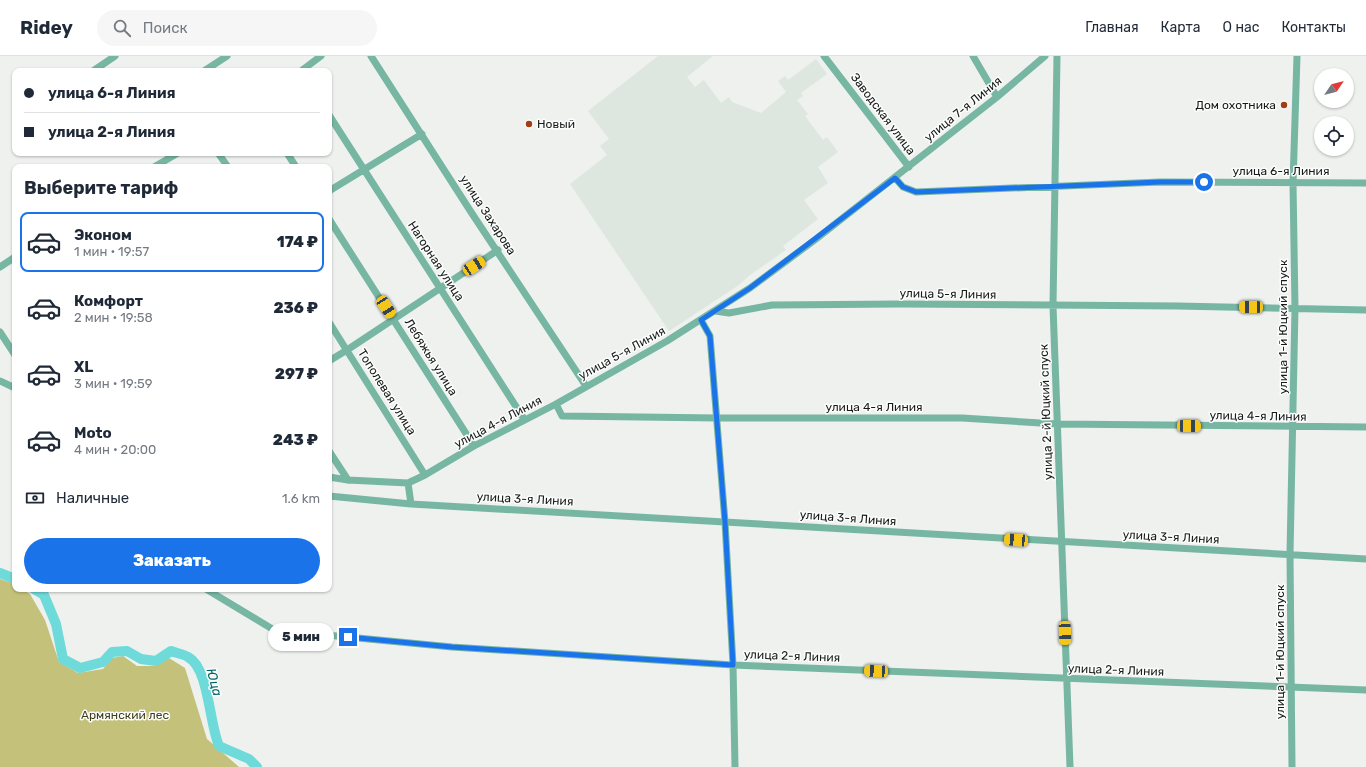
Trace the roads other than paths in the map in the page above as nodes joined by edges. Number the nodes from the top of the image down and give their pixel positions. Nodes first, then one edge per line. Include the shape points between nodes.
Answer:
1 (115, 56) edge
2 (227, 56) edge
3 (321, 56) edge
4 (371, 56) edge
5 (824, 56) edge
6 (973, 56) edge
7 (1045, 56) edge
8 (1057, 56) edge
9 (1297, 56) edge
10 (97, 68) edge
11 (209, 68) edge
12 (305, 68) edge
13 (997, 97) junction
14 (332, 120) edge
15 (422, 134) junction
16 (173, 156) edge
17 (159, 164) edge
18 (909, 167) junction
19 (364, 169) junction
20 (895, 178) junction
21 (1293, 182) junction
22 (1366, 183) edge
23 (1056, 186) junction
24 (332, 188) edge
25 (332, 224) edge
26 (498, 250) junction
27 (12, 260) edge
28 (0, 267) edge
29 (440, 288) junction
30 (1054, 306) junction
31 (1295, 308) junction
32 (1366, 310) edge
33 (715, 311) junction
34 (394, 320) junction
35 (701, 320) junction
36 (332, 327) edge
37 (0, 332) edge
38 (347, 350) junction
39 (12, 351) edge
40 (332, 359) edge
41 (0, 381) edge
42 (586, 386) junction
43 (12, 387) edge
44 (556, 404) junction
45 (717, 418) junction
46 (524, 419) junction
47 (1057, 424) junction
48 (1294, 427) junction
49 (1366, 427) edge
50 (474, 446) junction
51 (332, 455) edge
52 (425, 475) junction
53 (332, 477) edge
54 (348, 480) junction
55 (408, 483) junction
56 (332, 496) edge
57 (411, 504) junction
58 (725, 522) junction
59 (1062, 542) junction
60 (1290, 554) junction
61 (1366, 559) edge
62 (211, 592) edge
63 (733, 665) junction
64 (1066, 678) junction
65 (1291, 688) junction
66 (1366, 690) edge
67 (735, 767) edge
68 (1070, 767) edge
69 (1292, 767) edge

1 - 10 street
2 - 11 street
3 - 12 street
4 - 15 street, улица Захарова
5 - 18 street, Заводская улица
6 - 13 street
7 - 13 street, улица 7-я Линия
8 - 23 street, улица 2-й Юцкий спуск
9 - 21 street, улица 1-й Юцкий спуск
13 - 18 street, улица 7-я Линия
14 - 19 street, Нагорная улица
15 - 19 street
15 - 26 street, улица Захарова
16 - 17 street
18 - 20 street, улица 7-я Линия
19 - 24 street
19 - 29 street, Нагорная улица
20 - 23 street, улица 6-я Линия via 903,187 916,192
20 - 33 street via 750,288
21 - 22 street, улица 6-я Линия
21 - 23 street, улица 6-я Линия via 1160,182
21 - 31 street, улица 1-й Юцкий спуск
23 - 30 street, улица 2-й Юцкий спуск
25 - 34 street, Лебяжья улица
26 - 29 street
26 - 42 street, улица Захарова
27 - 28 street
29 - 34 street
29 - 46 street, Нагорная улица
30 - 31 street, улица 5-я Линия
30 - 33 street, улица 5-я Линия via 772,305 729,313
30 - 47 street, улица 2-й Юцкий спуск
31 - 32 street, улица 5-я Линия
31 - 48 street, улица 1-й Юцкий спуск
33 - 35 street, улица 5-я Линия
34 - 38 street
34 - 50 street, Лебяжья улица
35 - 42 street, улица 5-я Линия
35 - 45 street via 710,336
36 - 38 street, Тополевая улица
37 - 39 street
38 - 40 street
38 - 52 street, Тополевая улица
41 - 43 street
42 - 44 street, улица 5-я Линия
44 - 45 street, улица 4-я Линия via 562,416
44 - 46 street, улица 4-я Линия
45 - 47 street, улица 4-я Линия via 962,418
45 - 58 street
46 - 50 street, улица 4-я Линия
47 - 48 street, улица 4-я Линия
47 - 59 street, улица 2-й Юцкий спуск
48 - 49 street, улица 4-я Линия
48 - 60 street, улица 1-й Юцкий спуск
50 - 52 street, улица 4-я Линия
51 - 54 street
52 - 55 street, улица 4-я Линия
53 - 54 street
54 - 55 street
55 - 57 street
56 - 57 street, улица 3-я Линия
57 - 58 street, улица 3-я Линия
58 - 59 street, улица 3-я Линия
58 - 63 street
59 - 60 street, улица 3-я Линия
59 - 64 street, улица 2-й Юцкий спуск
60 - 61 street, улица 3-я Линия
60 - 65 street, улица 1-й Юцкий спуск
62 - 63 street, улица 2-я Линия via 274,630 452,647
63 - 64 street, улица 2-я Линия
63 - 67 street
64 - 65 street, улица 2-я Линия
64 - 68 street, улица 2-й Юцкий спуск
65 - 66 street, улица 2-я Линия
65 - 69 street, улица 1-й Юцкий спуск

